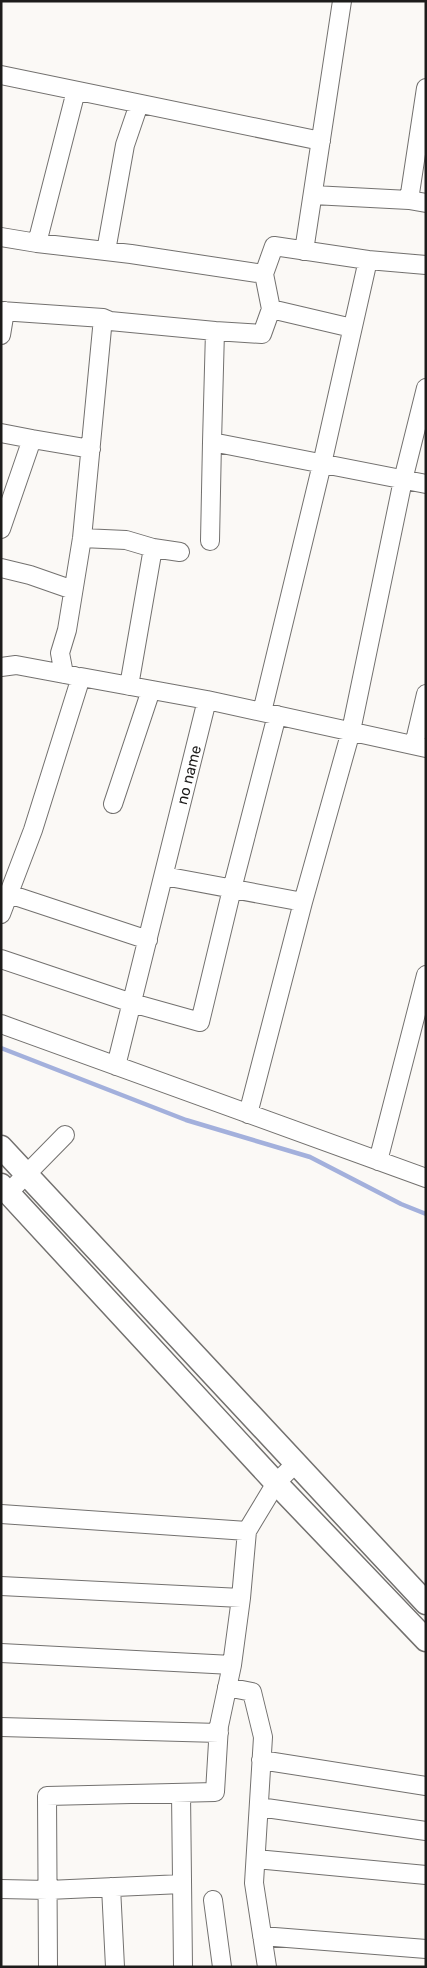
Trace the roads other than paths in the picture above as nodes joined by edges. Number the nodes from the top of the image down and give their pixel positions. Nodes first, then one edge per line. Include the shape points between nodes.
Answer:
1 (342, 1) edge
2 (1, 76) edge
3 (426, 88) edge
4 (76, 91) junction
5 (139, 104) junction
6 (423, 128) edge
7 (321, 141) junction
8 (313, 195) junction
9 (418, 201) edge
10 (1, 237) edge
11 (38, 243) junction
12 (106, 251) junction
13 (304, 251) junction
14 (368, 260) junction
15 (426, 266) edge
16 (264, 274) junction
17 (271, 309) junction
18 (3, 311) edge
19 (103, 318) junction
20 (352, 328) junction
21 (215, 331) junction
22 (1, 335) edge
23 (426, 388) edge
24 (1, 433) edge
25 (32, 439) junction
26 (212, 442) junction
27 (91, 448) junction
28 (322, 464) junction
29 (403, 480) junction
30 (426, 484) edge
31 (1, 529) edge
32 (82, 538) junction
33 (210, 540) dead end
34 (153, 548) junction
35 (180, 552) dead end
36 (1, 568) edge
37 (73, 590) junction
38 (3, 671) edge
39 (73, 676) junction
40 (129, 686) junction
41 (151, 690) junction
42 (426, 694) edge
43 (208, 700) junction
44 (270, 714) junction
45 (351, 731) junction
46 (420, 746) edge
47 (113, 804) dead end
48 (164, 876) junction
49 (232, 889) junction
50 (9, 894) junction
51 (303, 902) junction
52 (1, 914) edge
53 (148, 940) junction
54 (1, 959) edge
55 (426, 975) edge
56 (132, 1003) junction
57 (1, 1024) edge
58 (116, 1066) junction
59 (248, 1114) junction
60 (64, 1135) dead end
61 (1, 1147) edge
62 (378, 1161) junction
63 (26, 1174) junction
64 (426, 1178) edge
65 (5, 1189) edge
66 (204, 1366) junction
67 (184, 1384) junction
68 (295, 1464) junction
69 (276, 1483) junction
70 (1, 1514) edge
71 (247, 1531) junction
72 (1, 1586) edge
73 (241, 1598) junction
74 (426, 1603) edge
75 (426, 1640) edge
76 (1, 1653) edge
77 (232, 1665) junction
78 (227, 1687) junction
79 (1, 1727) edge
80 (219, 1733) junction
81 (261, 1760) junction
82 (426, 1786) edge
83 (181, 1793) junction
84 (259, 1807) junction
85 (426, 1831) edge
86 (256, 1859) junction
87 (426, 1875) edge
88 (182, 1884) junction
89 (111, 1887) junction
90 (1, 1889) edge
91 (48, 1890) junction
92 (213, 1900) dead end
93 (262, 1936) junction
94 (426, 1948) edge
95 (48, 1967) edge
96 (114, 1967) edge
97 (182, 1967) edge
98 (222, 1967) edge
99 (267, 1967) edge

1 - 7 street
2 - 4 street
3 - 6 street
4 - 5 street
4 - 11 street
5 - 7 street
5 - 12 street via 125,145
6 - 9 street
7 - 8 street
8 - 9 street
8 - 13 street
10 - 11 street
11 - 12 street
12 - 16 street
13 - 14 street
13 - 16 street via 274,246
14 - 15 street
14 - 20 street
16 - 17 street
17 - 20 street
17 - 21 street via 262,334
18 - 19 street
18 - 22 street
19 - 21 street
19 - 27 street
20 - 28 street
21 - 26 street
23 - 29 street
24 - 25 street
25 - 27 street
25 - 31 street
26 - 28 street
26 - 33 street
27 - 32 street
28 - 29 street
28 - 44 street
29 - 30 street
29 - 45 street
32 - 34 street via 126,540
32 - 37 street
34 - 35 street
34 - 40 street
36 - 37 street
37 - 39 street via 60,653
38 - 39 street via 16,665
39 - 40 street
39 - 50 street via 33,830
40 - 41 street
41 - 43 street
41 - 47 street
42 - 46 street
43 - 44 street
43 - 48 street, no name
44 - 45 street
44 - 49 street
45 - 46 street
45 - 51 street
48 - 49 street
48 - 53 street, no name
49 - 51 street
49 - 56 street via 200,1022
50 - 52 street
50 - 53 street
51 - 59 street
53 - 56 street, no name
54 - 56 street
55 - 62 street
56 - 58 street, no name
57 - 58 street
58 - 59 street
59 - 62 street
60 - 63 street
61 - 63 main road
62 - 64 street
63 - 65 street
63 - 66 main road
65 - 67 main road
66 - 67 main road
66 - 68 main road
67 - 69 main road
68 - 69 street
68 - 74 main road
69 - 71 street
69 - 75 main road
70 - 71 street
71 - 73 street
72 - 73 street
73 - 77 street
76 - 77 street
77 - 78 street
78 - 80 street
78 - 81 street via 252,1692 262,1737
79 - 80 street
80 - 83 street via 215,1792
81 - 82 street
81 - 84 street
83 - 88 street
83 - 91 street via 47,1796
84 - 85 street
84 - 86 street
86 - 87 street
86 - 93 street via 254,1883
88 - 89 street
88 - 97 street
89 - 91 street
89 - 96 street
90 - 91 street
91 - 95 street
92 - 98 street
93 - 94 street
93 - 99 street

